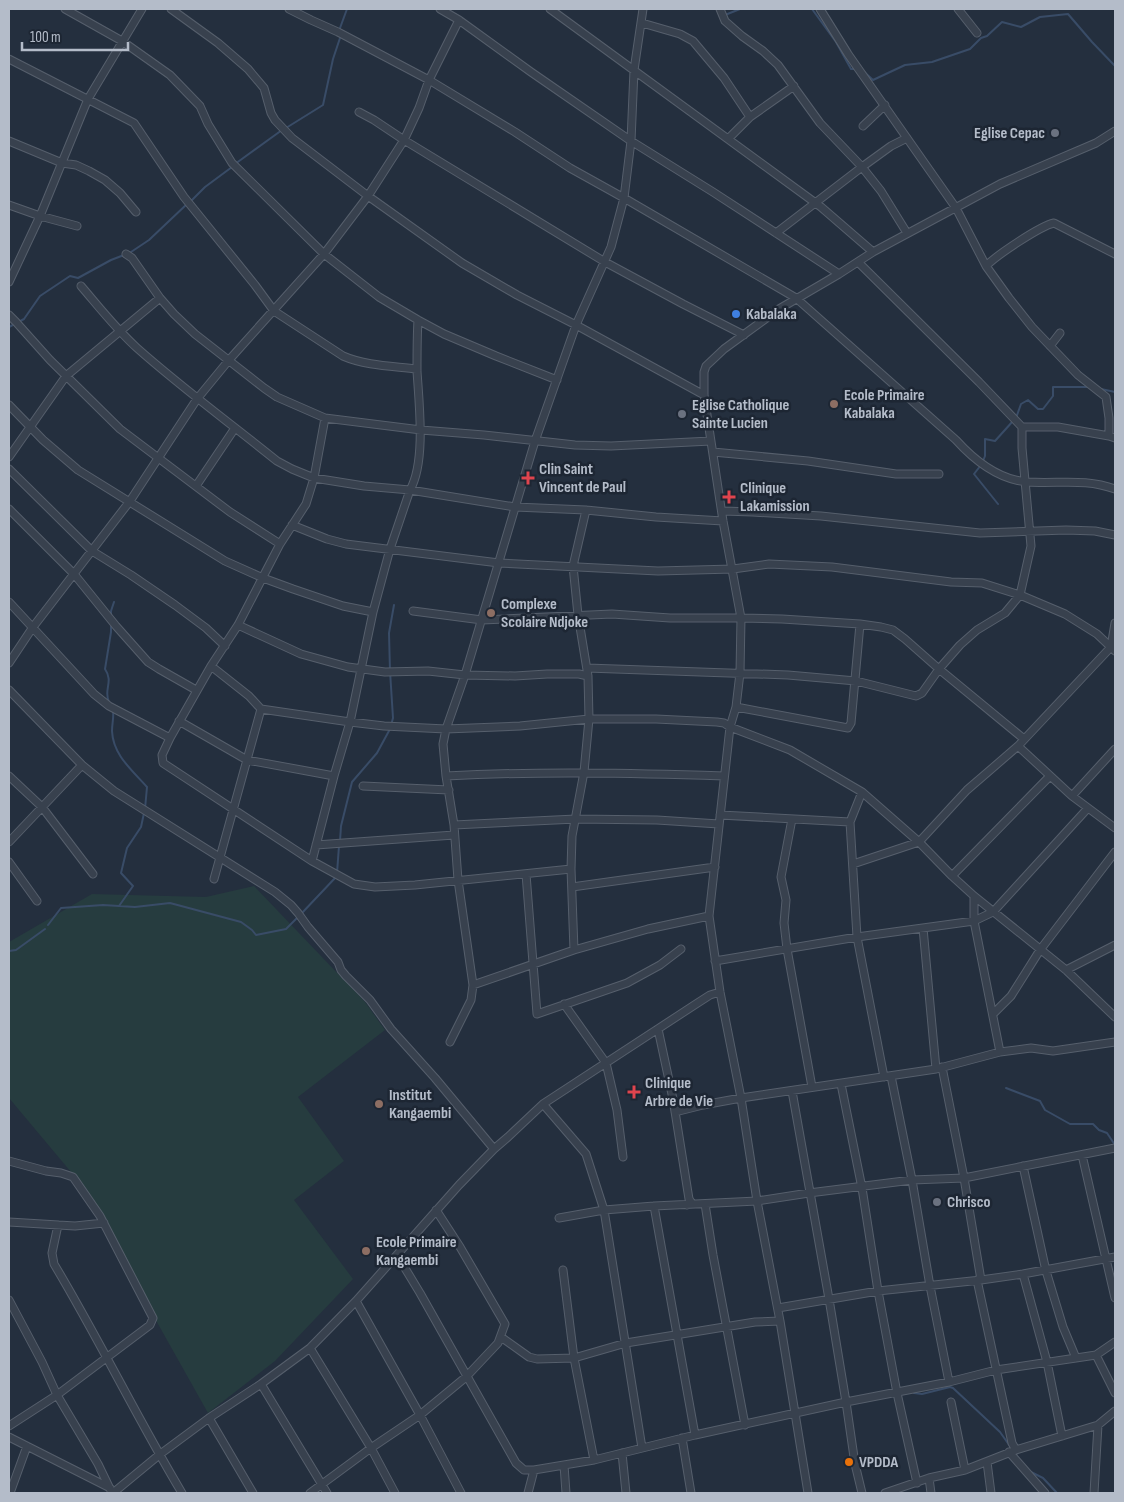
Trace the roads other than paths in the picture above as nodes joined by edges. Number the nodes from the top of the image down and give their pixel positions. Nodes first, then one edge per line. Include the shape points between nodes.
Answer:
1 (65, 9) edge
2 (142, 9) edge
3 (170, 9) edge
4 (289, 9) edge
5 (440, 9) edge
6 (550, 9) edge
7 (643, 9) edge
8 (720, 9) edge
9 (820, 9) edge
10 (958, 9) edge
11 (459, 20) junction
12 (642, 23) junction
13 (977, 33) dead end
14 (122, 42) junction
15 (9, 59) edge
16 (634, 70) junction
17 (429, 80) junction
18 (794, 86) junction
19 (88, 99) junction
20 (885, 105) junction
21 (359, 112) dead end
22 (750, 117) junction
23 (863, 126) dead end
24 (1115, 131) edge
25 (907, 138) junction
26 (728, 139) junction
27 (404, 140) junction
28 (9, 141) edge
29 (630, 141) junction
30 (62, 163) junction
31 (862, 167) junction
32 (368, 196) junction
33 (624, 198) junction
34 (815, 202) junction
35 (9, 205) edge
36 (956, 208) junction
37 (136, 212) dead end
38 (40, 216) junction
39 (77, 226) dead end
40 (776, 233) junction
41 (907, 233) junction
42 (873, 252) junction
43 (126, 254) dead end
44 (324, 254) junction
45 (1115, 254) edge
46 (9, 261) edge
47 (606, 262) junction
48 (858, 262) junction
49 (18, 264) junction
50 (986, 266) junction
51 (839, 274) junction
52 (9, 282) edge
53 (80, 286) dead end
54 (160, 298) junction
55 (796, 298) junction
56 (274, 311) junction
57 (9, 316) edge
58 (418, 320) junction
59 (576, 325) junction
60 (120, 331) junction
61 (1060, 333) dead end
62 (744, 335) junction
63 (1050, 346) junction
64 (229, 360) junction
65 (417, 369) junction
66 (66, 376) junction
67 (557, 380) junction
68 (704, 395) junction
69 (197, 399) junction
70 (9, 405) edge
71 (325, 418) junction
72 (29, 427) junction
73 (1022, 427) junction
74 (235, 428) junction
75 (421, 430) junction
76 (1112, 437) edge
77 (711, 440) junction
78 (535, 441) junction
79 (713, 452) junction
80 (9, 457) edge
81 (159, 457) junction
82 (9, 469) edge
83 (939, 474) dead end
84 (314, 478) junction
85 (1026, 482) junction
86 (196, 486) junction
87 (1115, 489) edge
88 (410, 490) junction
89 (130, 501) junction
90 (515, 507) junction
91 (9, 509) edge
92 (586, 510) junction
93 (722, 511) junction
94 (723, 521) junction
95 (292, 525) junction
96 (1031, 530) junction
97 (1115, 535) edge
98 (280, 544) junction
99 (390, 549) junction
100 (92, 551) junction
101 (499, 563) junction
102 (573, 566) junction
103 (733, 569) junction
104 (74, 574) junction
105 (263, 578) junction
106 (1020, 594) junction
107 (9, 602) edge
108 (412, 611) dead end
109 (373, 612) junction
110 (578, 615) junction
111 (741, 618) junction
112 (482, 620) junction
113 (1115, 623) edge
114 (860, 624) junction
115 (238, 625) junction
116 (33, 627) junction
117 (225, 646) junction
118 (1113, 649) edge
119 (9, 663) edge
120 (211, 666) junction
121 (587, 668) junction
122 (361, 669) junction
123 (939, 669) junction
124 (740, 673) junction
125 (465, 675) junction
126 (588, 676) junction
127 (856, 681) junction
128 (9, 690) edge
129 (196, 690) junction
130 (736, 707) junction
131 (261, 709) junction
132 (589, 719) junction
133 (179, 721) junction
134 (350, 722) junction
135 (730, 727) junction
136 (446, 728) junction
137 (170, 738) junction
138 (1024, 739) junction
139 (1018, 746) junction
140 (1115, 748) edge
141 (247, 760) junction
142 (82, 765) junction
143 (584, 772) junction
144 (9, 776) edge
145 (334, 776) junction
146 (446, 776) junction
147 (724, 776) junction
148 (1050, 776) junction
149 (363, 786) dead end
150 (448, 790) junction
151 (862, 792) junction
152 (1072, 796) junction
153 (42, 807) junction
154 (1088, 808) junction
155 (233, 810) junction
156 (720, 815) junction
157 (576, 819) junction
158 (792, 819) junction
159 (850, 822) junction
160 (719, 824) junction
161 (454, 825) junction
162 (1115, 828) edge
163 (454, 835) junction
164 (9, 842) edge
165 (919, 842) junction
166 (316, 845) junction
167 (1115, 852) edge
168 (219, 857) junction
169 (9, 862) edge
170 (312, 862) junction
171 (853, 864) junction
172 (714, 867) junction
173 (571, 869) junction
174 (93, 874) dead end
175 (526, 874) junction
176 (952, 876) junction
177 (214, 879) dead end
178 (458, 880) junction
179 (572, 887) junction
180 (974, 896) junction
181 (37, 901) dead end
182 (993, 912) junction
183 (709, 916) junction
184 (974, 921) junction
185 (923, 928) junction
186 (857, 937) junction
187 (1115, 945) edge
188 (787, 948) junction
189 (681, 949) dead end
190 (574, 950) junction
191 (1040, 950) junction
192 (715, 961) junction
193 (533, 964) junction
194 (1066, 970) junction
195 (473, 985) junction
196 (720, 992) junction
197 (564, 1004) junction
198 (993, 1014) junction
199 (1115, 1017) edge
200 (658, 1029) junction
201 (450, 1042) dead end
202 (1115, 1042) edge
203 (1000, 1052) junction
204 (606, 1063) junction
205 (939, 1068) junction
206 (887, 1076) junction
207 (841, 1084) junction
208 (812, 1087) junction
209 (792, 1091) junction
210 (742, 1098) junction
211 (544, 1104) junction
212 (676, 1112) junction
213 (494, 1149) junction
214 (1114, 1150) edge
215 (1082, 1155) junction
216 (623, 1157) dead end
217 (9, 1161) edge
218 (1023, 1166) junction
219 (964, 1178) junction
220 (912, 1180) junction
221 (862, 1188) junction
222 (810, 1193) junction
223 (757, 1201) junction
224 (705, 1204) junction
225 (687, 1205) junction
226 (654, 1206) junction
227 (436, 1210) junction
228 (604, 1210) junction
229 (559, 1218) dead end
230 (9, 1222) edge
231 (104, 1223) junction
232 (58, 1225) junction
233 (397, 1255) junction
234 (1115, 1257) edge
235 (1106, 1259) junction
236 (563, 1270) dead end
237 (1046, 1270) junction
238 (1023, 1274) junction
239 (979, 1280) junction
240 (930, 1286) junction
241 (878, 1291) junction
242 (1115, 1298) edge
243 (829, 1299) junction
244 (9, 1300) edge
245 (356, 1301) junction
246 (778, 1308) junction
247 (780, 1320) junction
248 (726, 1327) junction
249 (676, 1334) junction
250 (501, 1337) junction
251 (1115, 1342) edge
252 (626, 1343) junction
253 (310, 1348) junction
254 (1096, 1355) junction
255 (106, 1357) junction
256 (574, 1358) junction
257 (1076, 1358) junction
258 (1047, 1362) junction
259 (996, 1370) junction
260 (466, 1377) junction
261 (949, 1382) junction
262 (261, 1384) junction
263 (897, 1393) junction
264 (1115, 1393) edge
265 (57, 1395) junction
266 (846, 1402) junction
267 (951, 1402) dead end
268 (1115, 1411) edge
269 (795, 1413) junction
270 (420, 1415) junction
271 (209, 1418) junction
272 (745, 1425) junction
273 (1098, 1425) junction
274 (9, 1426) edge
275 (695, 1435) junction
276 (1062, 1436) junction
277 (9, 1437) edge
278 (682, 1438) junction
279 (27, 1446) junction
280 (371, 1448) junction
281 (642, 1448) junction
282 (1013, 1451) junction
283 (622, 1453) junction
284 (159, 1455) junction
285 (594, 1460) junction
286 (987, 1462) junction
287 (564, 1465) junction
288 (534, 1470) junction
289 (965, 1470) junction
290 (929, 1478) junction
291 (917, 1483) junction
292 (322, 1485) junction
293 (112, 1492) edge
294 (10, 1493) edge
295 (182, 1493) edge
296 (253, 1493) edge
297 (310, 1493) edge
298 (327, 1493) edge
299 (395, 1493) edge
300 (461, 1493) edge
301 (528, 1493) edge
302 (566, 1493) edge
303 (626, 1493) edge
304 (692, 1493) edge
305 (808, 1493) edge
306 (862, 1493) edge
307 (885, 1493) edge
308 (931, 1493) edge
309 (992, 1493) edge
310 (1045, 1493) edge
311 (1094, 1493) edge

1 - 14 street
2 - 14 street
3 - 32 street via 248,69 264,88 274,120
4 - 17 street
5 - 11 street
6 - 16 street
7 - 12 street
8 - 18 street via 725,21 778,65
9 - 20 street
10 - 13 street
11 - 17 street
11 - 29 street
12 - 16 street
12 - 22 street via 693,40
14 - 19 street
14 - 44 street via 170,75 200,106 234,165
15 - 19 street
16 - 26 street
16 - 29 street
17 - 27 street
17 - 33 street
18 - 22 street
18 - 31 street via 820,123
19 - 30 street
19 - 56 street via 134,123 188,203
20 - 23 street
20 - 25 street
21 - 27 street
22 - 26 street
24 - 36 street
25 - 31 street
25 - 36 street
26 - 34 street
27 - 32 street
27 - 47 street
28 - 30 street
29 - 33 street
29 - 40 street
30 - 37 street via 82,168 105,180
30 - 38 street
31 - 34 street
31 - 41 street
32 - 44 street
32 - 59 street via 462,263
33 - 47 street
33 - 55 street
34 - 40 street
34 - 42 street
35 - 38 street
36 - 41 street
36 - 50 street
38 - 39 street
38 - 49 street
40 - 51 street
41 - 42 street
42 - 48 street
43 - 54 street
44 - 56 street
44 - 58 street via 379,297
45 - 50 street via 1054,223
46 - 49 street
47 - 59 street
47 - 62 street
48 - 51 street
48 - 73 street
49 - 52 street
50 - 63 street
51 - 55 street
53 - 60 street
54 - 60 street
54 - 64 street via 195,334
55 - 62 street
55 - 85 street via 971,457 1005,476
56 - 64 street
56 - 65 street via 352,360
57 - 66 street
58 - 65 street
58 - 67 street via 444,334
59 - 67 street
59 - 68 street
60 - 66 street
60 - 69 street
61 - 63 street
62 - 68 street via 706,366
63 - 76 street via 1078,375 1106,397
64 - 69 street
64 - 71 street via 277,397
65 - 75 street
66 - 72 street
66 - 81 street via 120,429
67 - 78 street
68 - 77 street
69 - 74 street
69 - 81 street
70 - 72 street
71 - 75 street
71 - 84 street
72 - 80 street
72 - 89 street via 78,470
73 - 76 street via 1058,427
73 - 85 street
74 - 84 street via 277,461
74 - 86 street
75 - 78 street
75 - 88 street via 415,482
77 - 78 street via 611,446
77 - 79 street
78 - 90 street
79 - 83 street via 896,474
79 - 93 street
81 - 86 street
81 - 89 street
82 - 100 street
84 - 88 street
84 - 95 street via 306,504
85 - 87 street via 1092,482
85 - 96 street
86 - 98 street
88 - 90 street
88 - 99 street
89 - 100 street
89 - 105 street via 225,561
90 - 92 street
90 - 101 street
91 - 104 street
92 - 94 street
92 - 102 street
93 - 94 street
93 - 96 street via 821,516 980,533
94 - 103 street
95 - 98 street
95 - 99 street via 346,544
96 - 97 street via 1095,531
96 - 106 street via 1032,546
98 - 105 street
99 - 101 street
99 - 109 street
100 - 104 street
100 - 117 street via 175,605
101 - 102 street
101 - 112 street
102 - 103 street
102 - 110 street
103 - 106 street via 769,564 832,567 982,583
103 - 111 street
104 - 116 street
104 - 129 street via 148,662
105 - 109 street via 343,606
105 - 115 street
106 - 118 street via 1078,621
106 - 123 street via 1005,614 977,630
107 - 116 street
108 - 112 street
109 - 122 street
110 - 111 street
110 - 112 street
110 - 121 street
111 - 114 street
111 - 124 street
112 - 125 street
113 - 118 street
114 - 123 street via 893,630
114 - 127 street
115 - 117 street
115 - 122 street via 301,654
116 - 119 street
116 - 137 street via 94,694
117 - 120 street
118 - 138 street
120 - 129 street
120 - 131 street
121 - 124 street
121 - 126 street
122 - 125 street
122 - 134 street
123 - 127 street via 922,693 916,696
123 - 138 street
124 - 127 street
124 - 130 street
125 - 126 street
125 - 136 street
126 - 132 street
127 - 130 street via 848,728
128 - 142 street
129 - 133 street
130 - 135 street
131 - 134 street
131 - 141 street
132 - 135 street via 717,722
132 - 136 street via 520,726
132 - 143 street
133 - 137 street
133 - 141 street
134 - 136 street
134 - 145 street
135 - 147 street
135 - 151 street via 790,750
136 - 146 street
137 - 155 street via 162,755 163,763
138 - 139 street
139 - 148 street
139 - 165 street via 967,790
140 - 152 street
141 - 145 street
141 - 155 street
142 - 153 street
142 - 168 street via 114,791
143 - 146 street
143 - 147 street
143 - 157 street
144 - 153 street
145 - 166 street
146 - 150 street
147 - 156 street
148 - 152 street
148 - 176 street
149 - 150 street
150 - 161 street
151 - 159 street
151 - 165 street
152 - 154 street
153 - 164 street
153 - 174 street
154 - 162 street
154 - 182 street
155 - 168 street
155 - 170 street
156 - 158 street
156 - 160 street
157 - 160 street
157 - 161 street
157 - 173 street
158 - 159 street
158 - 188 street via 781,877 786,900
159 - 171 street
160 - 172 street
161 - 163 street
163 - 166 street
163 - 178 street
165 - 171 street
165 - 176 street
166 - 170 street
167 - 191 street
168 - 177 street
168 - 213 street via 291,905 346,976 370,1000
169 - 181 street
170 - 178 street via 354,884 375,887
171 - 186 street
172 - 179 street
172 - 183 street
173 - 175 street
173 - 179 street
175 - 178 street
175 - 193 street
176 - 180 street
178 - 195 street
179 - 190 street
180 - 182 street
180 - 184 street
182 - 184 street
182 - 191 street
183 - 190 street
183 - 192 street
184 - 185 street
184 - 198 street
185 - 186 street
185 - 205 street
186 - 188 street
186 - 206 street
187 - 194 street
188 - 192 street
188 - 208 street
189 - 197 street via 627,983
190 - 193 street
191 - 194 street
191 - 198 street via 1011,996
192 - 196 street
193 - 195 street
193 - 197 street via 537,1014
194 - 199 street
195 - 201 street via 471,1000
196 - 200 street via 710,995
196 - 210 street
197 - 204 street
198 - 203 street
200 - 204 street
200 - 212 street
202 - 203 street via 1053,1051 1031,1048
203 - 205 street
204 - 211 street
204 - 216 street
205 - 206 street
205 - 219 street
206 - 207 street
206 - 220 street
207 - 208 street
207 - 221 street
208 - 209 street
209 - 210 street
209 - 222 street
210 - 212 street
210 - 223 street
211 - 213 street
211 - 228 street via 586,1154
212 - 225 street via 691,1202
213 - 227 street
214 - 215 street
215 - 218 street
215 - 235 street
217 - 231 street via 73,1177
218 - 219 street
218 - 237 street
219 - 220 street
219 - 239 street
220 - 221 street
220 - 240 street
221 - 222 street
221 - 241 street
222 - 223 street
222 - 243 street
223 - 224 street
223 - 246 street
224 - 225 street
224 - 248 street
225 - 226 street
226 - 228 street
226 - 249 street
227 - 233 street
227 - 250 street via 505,1324
228 - 229 street
228 - 252 street
230 - 232 street
231 - 232 street
231 - 255 street via 153,1318 150,1325
232 - 255 street via 52,1254 54,1264
233 - 245 street
233 - 260 street
234 - 235 street
235 - 237 street
235 - 242 street
236 - 256 street
237 - 238 street
237 - 257 street via 1063,1328
238 - 239 street
238 - 258 street
239 - 240 street
239 - 259 street
240 - 241 street
240 - 261 street
241 - 243 street
241 - 263 street
243 - 246 street
243 - 266 street
244 - 265 street
245 - 253 street
245 - 270 street
246 - 247 street
247 - 248 street
247 - 269 street
248 - 249 street
248 - 272 street
249 - 252 street
249 - 275 street
250 - 256 street via 537,1359
250 - 260 street
251 - 254 street
252 - 256 street
252 - 281 street
253 - 262 street
253 - 280 street
254 - 257 street
254 - 264 street
255 - 265 street
255 - 284 street
256 - 285 street
257 - 258 street
258 - 259 street
258 - 276 street
259 - 261 street
259 - 282 street
260 - 270 street
260 - 288 street via 516,1463 524,1470
261 - 263 street
262 - 271 street
262 - 292 street
263 - 266 street
263 - 291 street
265 - 274 street
265 - 293 street
266 - 269 street
266 - 306 street
267 - 289 street
268 - 273 street
269 - 272 street
269 - 305 street
270 - 280 street
270 - 300 street
271 - 284 street
271 - 296 street
272 - 275 street
273 - 276 street
273 - 311 street
275 - 278 street
276 - 282 street
277 - 279 street
278 - 281 street
278 - 304 street
279 - 293 street
279 - 294 street
280 - 292 street
280 - 299 street
281 - 283 street
282 - 286 street
282 - 310 street
283 - 285 street
283 - 303 street
284 - 293 street
284 - 295 street
285 - 287 street
286 - 289 street
286 - 309 street
287 - 288 street
287 - 302 street
288 - 301 street
289 - 290 street
290 - 291 street
290 - 308 street
291 - 307 street
292 - 297 street
292 - 298 street

